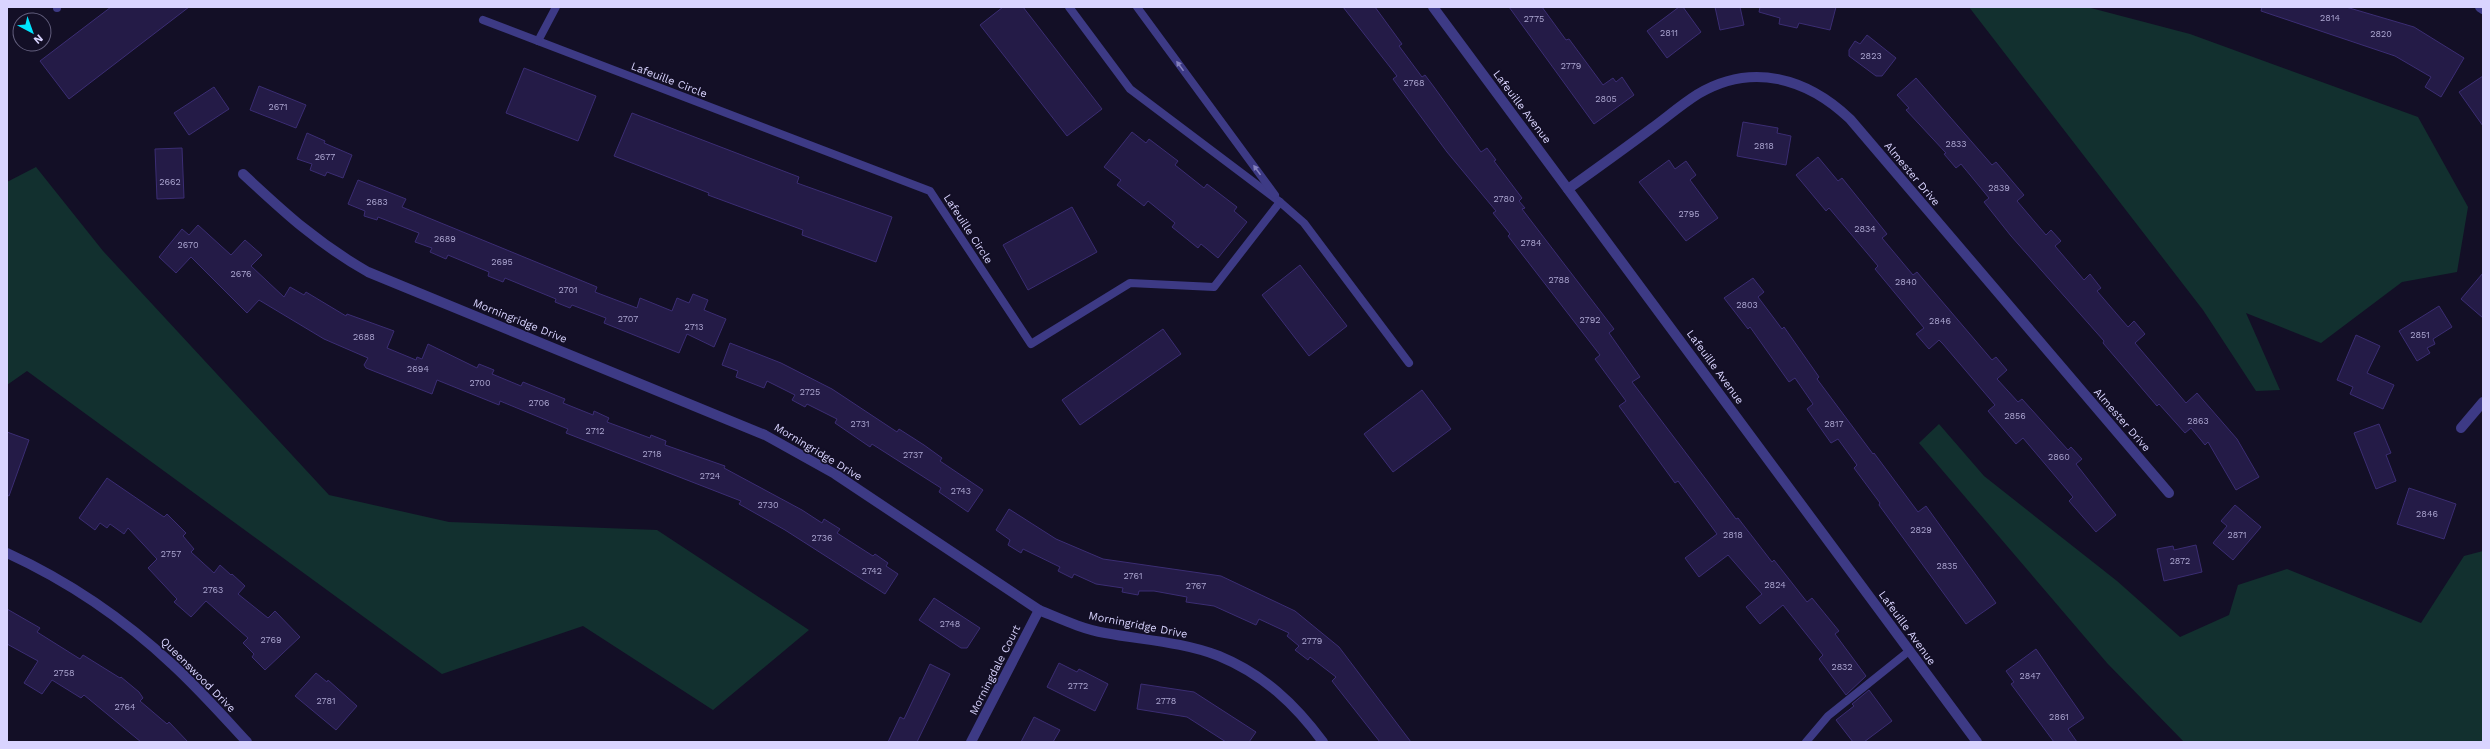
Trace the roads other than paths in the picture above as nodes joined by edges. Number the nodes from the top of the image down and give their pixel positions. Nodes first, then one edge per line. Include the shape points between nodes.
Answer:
1 (556, 7) edge
2 (1069, 7) edge
3 (1136, 7) edge
4 (1434, 7) edge
5 (2480, 7) edge
6 (2483, 9) edge
7 (483, 20) dead end
8 (538, 41) junction
9 (243, 174) dead end
10 (1568, 189) junction
11 (1280, 202) junction
12 (1409, 363) dead end
13 (2483, 402) edge
14 (2461, 428) dead end
15 (2169, 493) dead end
16 (7, 553) edge
17 (1040, 610) junction
18 (1909, 651) junction
19 (247, 742) edge
20 (971, 742) edge
21 (1323, 742) edge
22 (1806, 742) edge
23 (1976, 742) edge

1 - 8 lane
2 - 11 lane via 1130,89
11 -> 3 lane
4 - 10 street, Lafeuille Avenue
5 - 6 street
7 - 8 lane
8 - 11 lane, Lafeuille Circle via 930,191 1030,344 1130,283 1214,287
9 - 17 street, Morningridge Drive via 307,233 362,268 765,434 835,474
10 - 15 street, Almester Drive via 1698,94 1724,82 1766,77 1792,82 1814,91 1833,103 1850,119
10 - 18 street, Lafeuille Avenue
11 - 12 lane via 1304,223
13 - 14 street
16 - 19 street, Queenswood Drive via 81,592 126,623 174,665
17 - 20 street, Morningdale Court
17 - 21 street, Morningridge Drive via 1104,633 1191,648 1225,659 1244,668 1278,692 1308,721
18 - 22 lane via 1828,716
18 - 23 street, Lafeuille Avenue

